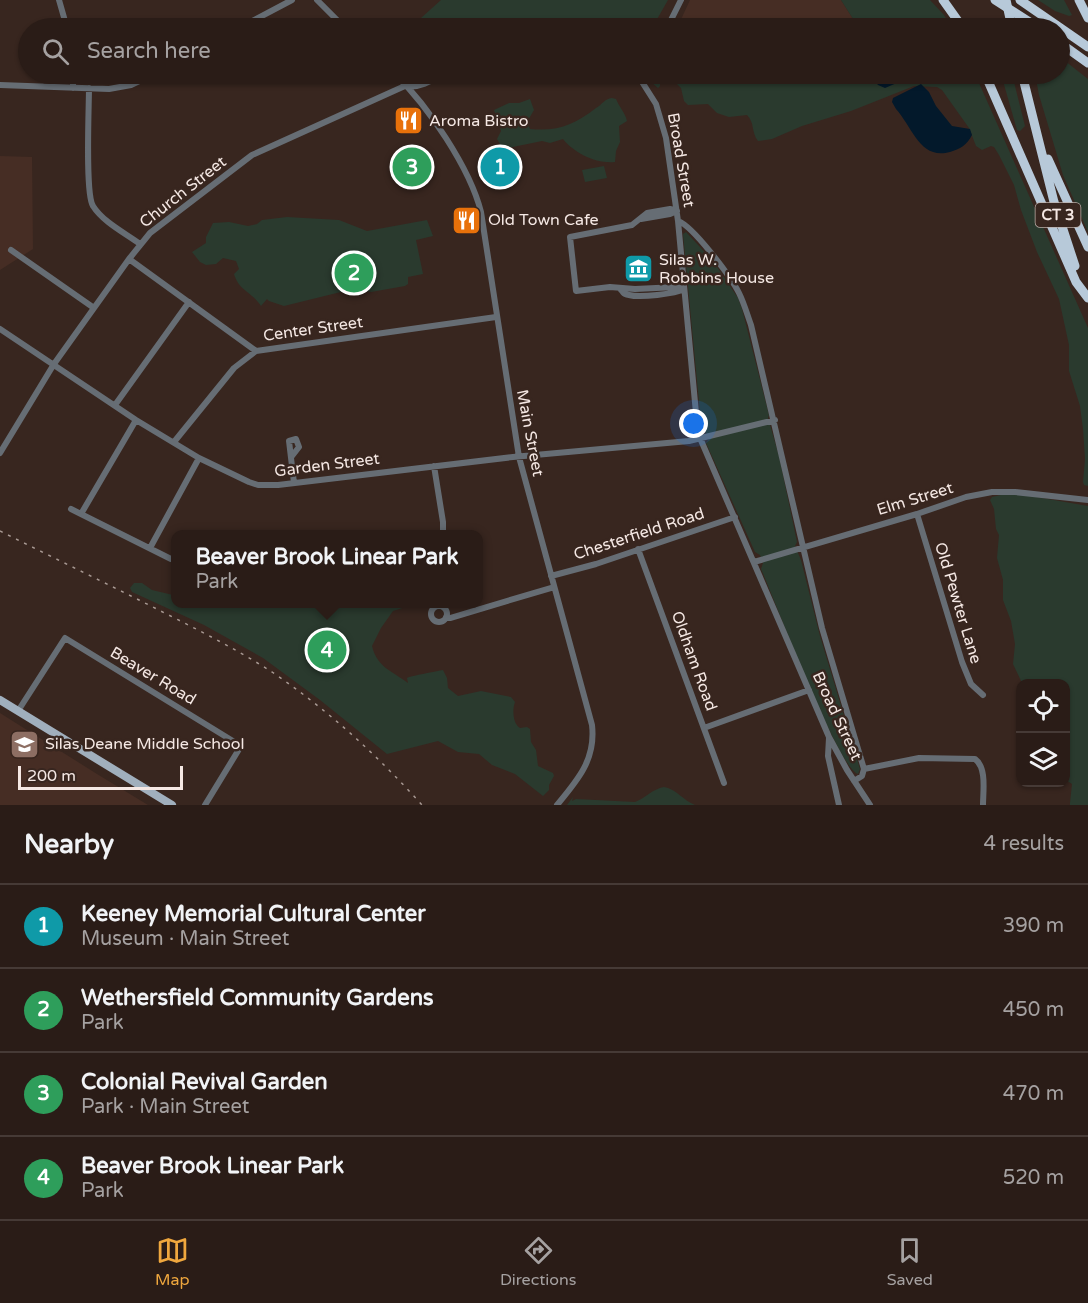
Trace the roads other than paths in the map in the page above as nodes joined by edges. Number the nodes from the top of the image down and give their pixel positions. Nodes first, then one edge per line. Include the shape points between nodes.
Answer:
1 (59, 0) edge
2 (292, 0) edge
3 (317, 0) edge
4 (681, 0) edge
5 (943, 0) edge
6 (995, 0) edge
7 (1006, 0) edge
8 (1020, 0) edge
9 (1080, 3) edge
10 (64, 18) edge
11 (258, 18) edge
12 (335, 18) edge
13 (672, 18) edge
14 (956, 18) edge
15 (1010, 18) edge
16 (1023, 18) edge
17 (1047, 18) edge
18 (1088, 18) edge
19 (1070, 34) edge
20 (1088, 46) edge
21 (1070, 51) edge
22 (1088, 63) edge
23 (130, 84) edge
24 (421, 84) edge
25 (644, 84) edge
26 (989, 84) edge
27 (1025, 84) edge
28 (0, 85) edge
29 (407, 85) junction
30 (73, 87) joint
31 (89, 88) junction
32 (1037, 132) junction
33 (676, 211) junction
34 (678, 221) junction
35 (140, 244) junction
36 (1088, 248) edge
37 (11, 250) dead end
38 (129, 259) junction
39 (684, 289) junction
40 (1088, 297) edge
41 (189, 302) junction
42 (94, 308) junction
43 (496, 317) junction
44 (0, 329) edge
45 (256, 351) junction
46 (54, 364) junction
47 (115, 405) junction
48 (136, 420) junction
49 (774, 420) junction
50 (700, 438) junction
51 (174, 442) junction
52 (0, 453) edge
53 (292, 456) dead end
54 (519, 457) junction
55 (199, 458) junction
56 (434, 466) junction
57 (294, 483) junction
58 (1088, 500) edge
59 (71, 509) dead end
60 (81, 514) junction
61 (917, 514) junction
62 (735, 517) junction
63 (443, 530) edge
64 (802, 547) junction
65 (150, 548) junction
66 (638, 549) junction
67 (171, 559) dead end
68 (754, 561) junction
69 (551, 576) junction
70 (554, 587) junction
71 (446, 617) dead end
72 (809, 690) junction
73 (983, 695) dead end
74 (0, 700) edge
75 (18, 711) junction
76 (704, 728) junction
77 (829, 737) junction
78 (864, 769) junction
79 (854, 781) junction
80 (724, 783) dead end
81 (172, 805) edge
82 (205, 805) edge
83 (557, 805) edge
84 (839, 805) edge
85 (870, 805) edge
86 (983, 805) edge

1 - 10 street
2 - 11 street
3 - 12 street
4 - 13 street
5 - 14 highway
6 - 16 highway
7 - 15 highway, bridge
8 - 17 highway
9 - 18 highway
19 - 20 highway
21 - 22 highway
23 - 31 street via 120,88
24 - 29 street
25 - 33 street, Broad Street via 661,115
26 - 40 highway via 1076,282
27 - 32 highway, CT 3
28 - 30 street
29 - 35 street, Church Street via 252,155
29 - 43 street, Main Street via 447,142 476,194
30 - 31 street
31 - 35 street via 90,202 104,218
32 - 36 highway
32 - 40 highway, CT 3 via 1063,231
33 - 34 street, Broad Street
33 - 39 street via 647,213 627,226 570,237 576,291 610,287
34 - 39 street, Broad Street
34 - 49 street, Broad Street via 694,233 740,295
35 - 38 street, Church Street
37 - 42 street
38 - 41 street
38 - 42 street, Church Street
39 - 50 street, Broad Street
41 - 45 street
41 - 47 street
42 - 46 street, Church Street
43 - 45 street, Center Street
43 - 54 street, Main Street
44 - 46 street, Garden Street
45 - 51 street, Center Street via 234,368
46 - 47 street, Garden Street
46 - 52 street, Church Street
47 - 48 street, Garden Street
48 - 51 street, Garden Street
48 - 60 street
49 - 50 street, Garden Street
49 - 64 street, Broad Street
50 - 54 street, Garden Street
50 - 62 street, Broad Street
51 - 55 street, Garden Street
53 - 57 street
54 - 56 street, Garden Street
54 - 69 street, Main Street
55 - 57 street, Garden Street via 258,485
55 - 65 street
56 - 57 street, Garden Street
56 - 63 street
58 - 61 street, Elm Street via 992,492
59 - 60 street
60 - 65 street
61 - 64 street, Elm Street
61 - 73 street, Old Pewter Lane via 962,662 971,684
62 - 66 street, Chesterfield Road
62 - 68 street, Broad Street
64 - 68 street, Elm Street
64 - 78 street, Broad Street
65 - 67 street
66 - 69 street, Chesterfield Road
66 - 76 street, Oldham Road
68 - 72 street, Broad Street
69 - 70 street, Main Street
70 - 71 street
70 - 83 street, Main Street via 593,735 584,769
72 - 76 street
72 - 77 street, Broad Street
74 - 75 main road
75 - 81 main road
75 - 82 street, Beaver Road via 65,638 241,746
76 - 80 street, Oldham Road
77 - 79 street, Broad Street
77 - 84 street via 828,756
78 - 79 street, Broad Street
78 - 86 street via 920,758 975,759 982,769
79 - 85 street

